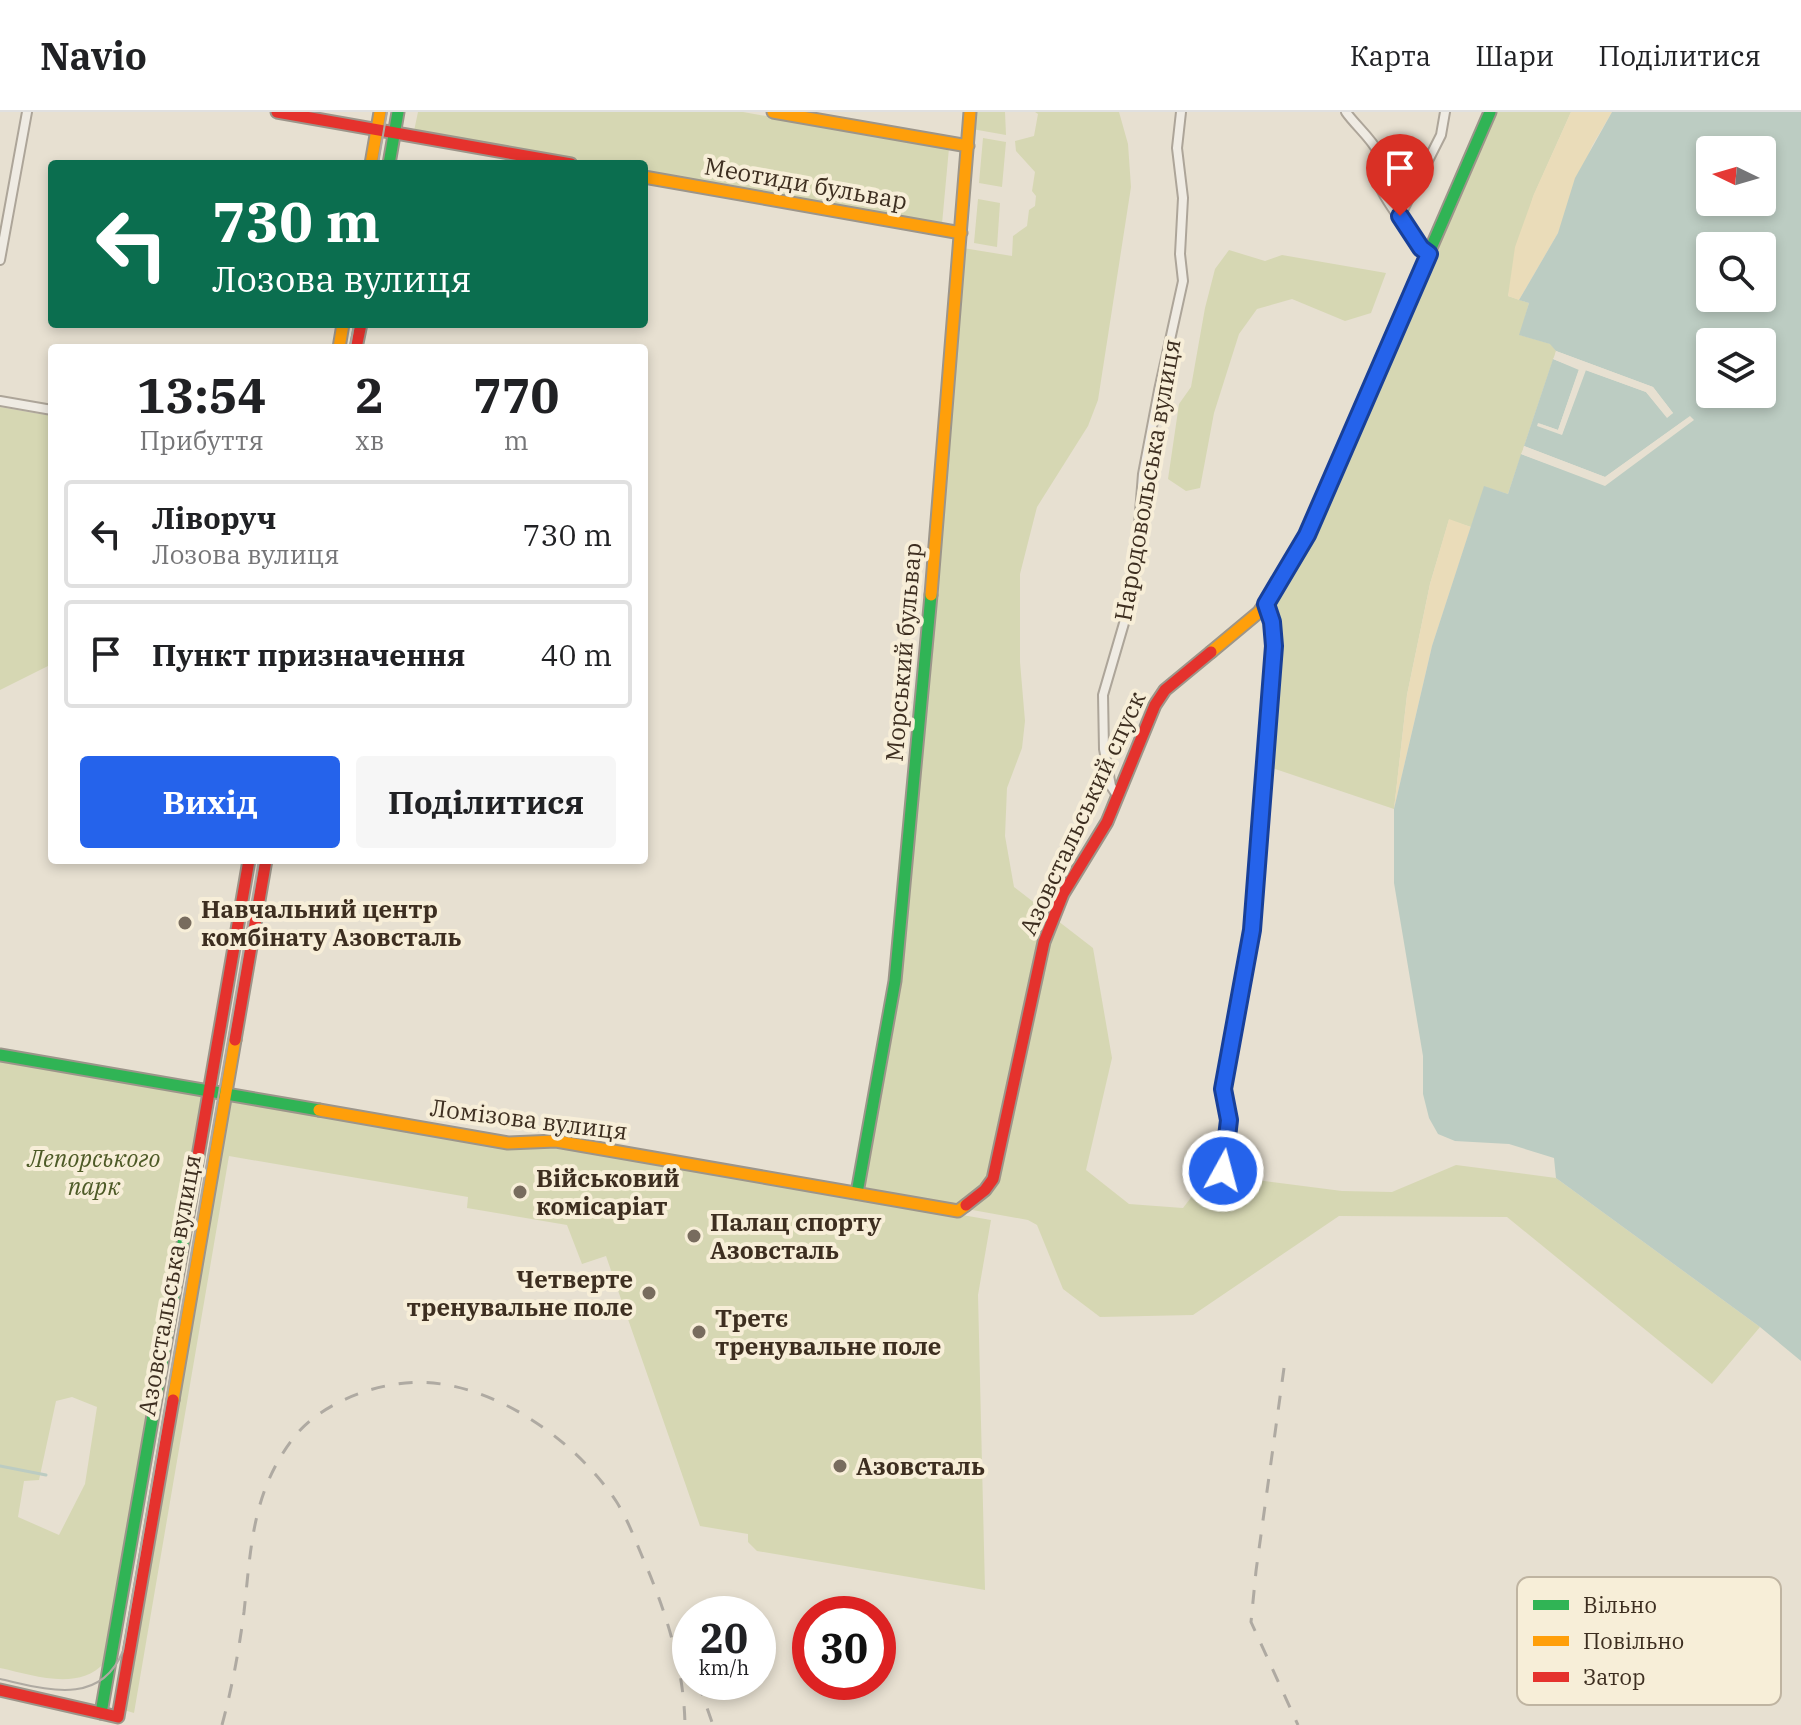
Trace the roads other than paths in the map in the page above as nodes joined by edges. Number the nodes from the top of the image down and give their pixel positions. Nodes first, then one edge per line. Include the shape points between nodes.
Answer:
1 (27, 112) edge
2 (277, 112) edge
3 (380, 112) edge
4 (398, 112) edge
5 (773, 112) edge
6 (970, 112) edge
7 (1181, 112) edge
8 (1346, 112) edge
9 (1445, 112) edge
10 (1490, 112) edge
11 (377, 130) junction
12 (395, 133) junction
13 (968, 146) junction
14 (372, 160) edge
15 (390, 160) edge
16 (548, 160) edge
17 (648, 178) edge
18 (1400, 216) junction
19 (961, 233) junction
20 (1429, 254) junction
21 (0, 260) edge
22 (0, 401) edge
23 (48, 409) edge
24 (1266, 604) junction
25 (1118, 798) junction
26 (248, 864) edge
27 (265, 864) edge
28 (0, 1055) edge
29 (208, 1091) junction
30 (224, 1094) junction
31 (1223, 1171) dead end
32 (857, 1193) junction
33 (958, 1211) joint
34 (0, 1690) edge
35 (101, 1713) junction

1 - 21 street
2 - 11 street
3 - 11 street
4 - 12 street
5 - 13 street
6 - 13 street, Морський бульвар
7 - 25 street, Народовольська вулиця via 1177,148 1183,281 1143,474 1134,589 1103,695 1104,749
8 - 18 street via 1379,153 1381,192
9 - 18 street via 1441,135
10 - 20 street, Азовстальський спуск
11 - 12 street
11 - 14 street
12 - 15 street
12 - 16 street
13 - 19 street, Морський бульвар
17 - 19 street, Меотиди бульвар
18 - 20 street
19 - 32 street, Морський бульвар via 895,981
20 - 24 street, Азовстальський спуск via 1307,535
22 - 23 street
24 - 25 street, Азовстальський спуск via 1165,690
24 - 31 street via 1274,646 1252,930 1223,1089 1229,1120
25 - 33 street, Азовстальський спуск via 1063,894 1044,942 993,1179
26 - 29 street, Азовстальська вулиця
27 - 30 street, Азовстальська вулиця
28 - 29 street, Ломізова вулиця
29 - 30 street, Ломізова вулиця
29 - 35 street, Азовстальська вулиця
30 - 32 street, Ломізова вулиця via 508,1143 556,1141
30 - 35 street, Азовстальська вулиця via 118,1717
32 - 33 street, Ломізова вулиця
34 - 35 street

